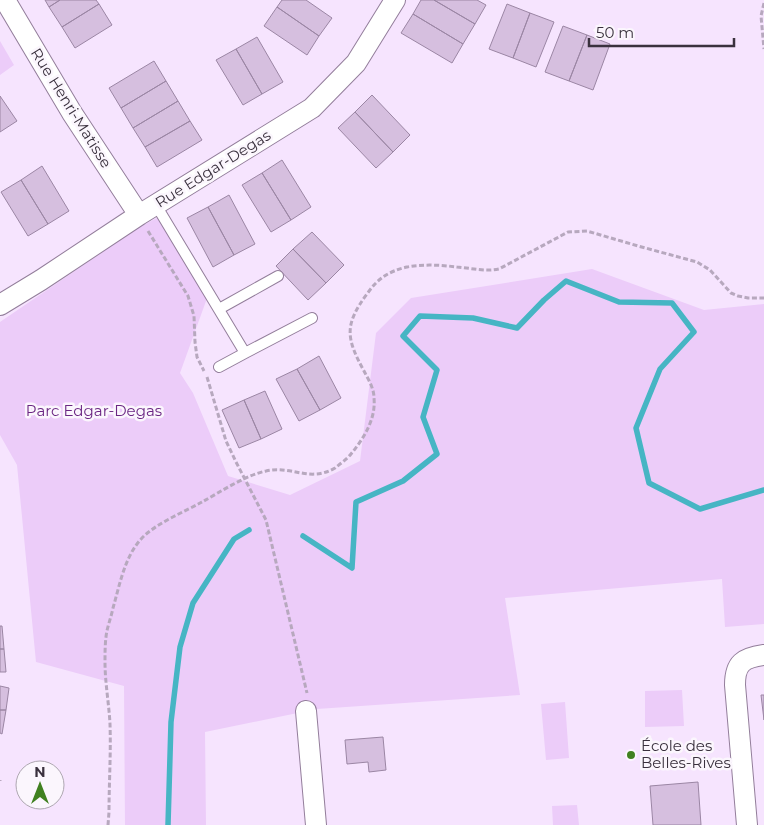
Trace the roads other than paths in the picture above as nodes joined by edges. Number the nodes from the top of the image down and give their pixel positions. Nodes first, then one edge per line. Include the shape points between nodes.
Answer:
1 (5, 0) edge
2 (395, 0) edge
3 (147, 210) junction
4 (278, 276) dead end
5 (0, 305) edge
6 (219, 309) junction
7 (312, 318) dead end
8 (245, 354) junction
9 (219, 367) dead end
10 (764, 656) edge
11 (306, 711) road end
12 (316, 825) edge
13 (747, 825) edge

1 - 3 street, Rue Henri-Matisse via 72,113
2 - 3 street, Rue Edgar-Degas via 356,63 312,108
3 - 5 street, Rue Edgar-Degas
3 - 6 lane
4 - 6 lane
6 - 8 lane
7 - 8 lane
8 - 9 lane
10 - 13 street via 745,660 735,673
11 - 12 street

